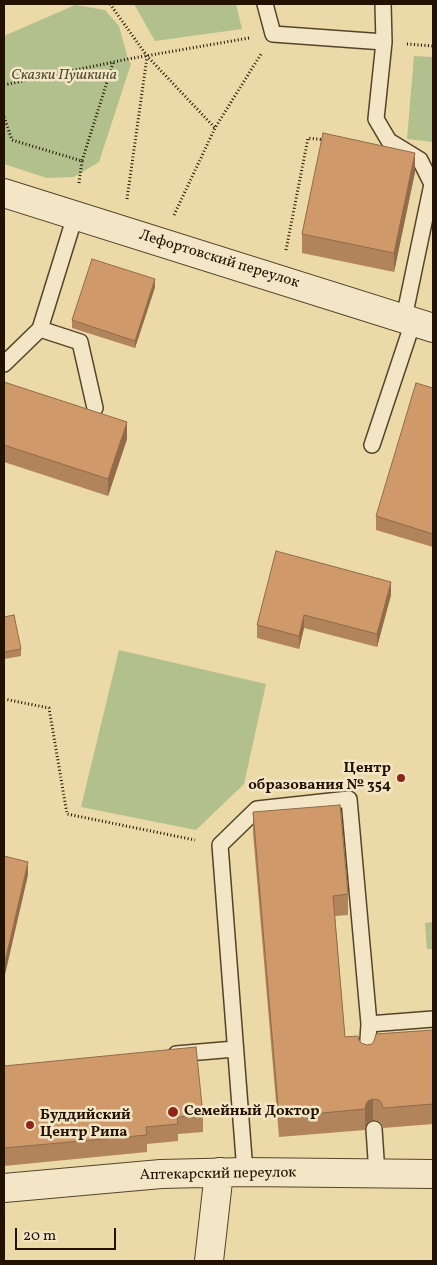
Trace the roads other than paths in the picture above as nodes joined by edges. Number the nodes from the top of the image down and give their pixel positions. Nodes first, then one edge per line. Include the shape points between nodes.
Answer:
1 (264, 4) edge
2 (383, 4) edge
3 (384, 42) junction
4 (4, 193) edge
5 (75, 216) junction
6 (417, 323) edge
7 (40, 329) junction
8 (4, 364) edge
9 (95, 408) dead end
10 (372, 445) dead end
11 (433, 1019) edge
12 (369, 1024) junction
13 (235, 1049) junction
14 (158, 1056) edge
15 (367, 1056) edge
16 (374, 1129) dead end
17 (232, 1172) junction
18 (377, 1174) junction
19 (433, 1174) edge
20 (4, 1188) edge
21 (209, 1261) edge

1 - 3 lane via 273,34
2 - 3 lane
3 - 6 lane via 376,119 389,141 420,160 432,184
4 - 5 street, Лефортовский переулок
5 - 6 street, Лефортовский переулок
5 - 7 lane
6 - 10 lane
7 - 8 lane
7 - 9 lane via 80,342
11 - 12 lane
12 - 13 lane via 349,799 257,810 220,845
12 - 15 lane
13 - 14 lane
13 - 17 lane
16 - 18 lane
17 - 18 street, Аптекарский переулок
17 - 20 street, Аптекарский переулок via 161,1174
17 - 21 street
18 - 19 street, Аптекарский переулок

